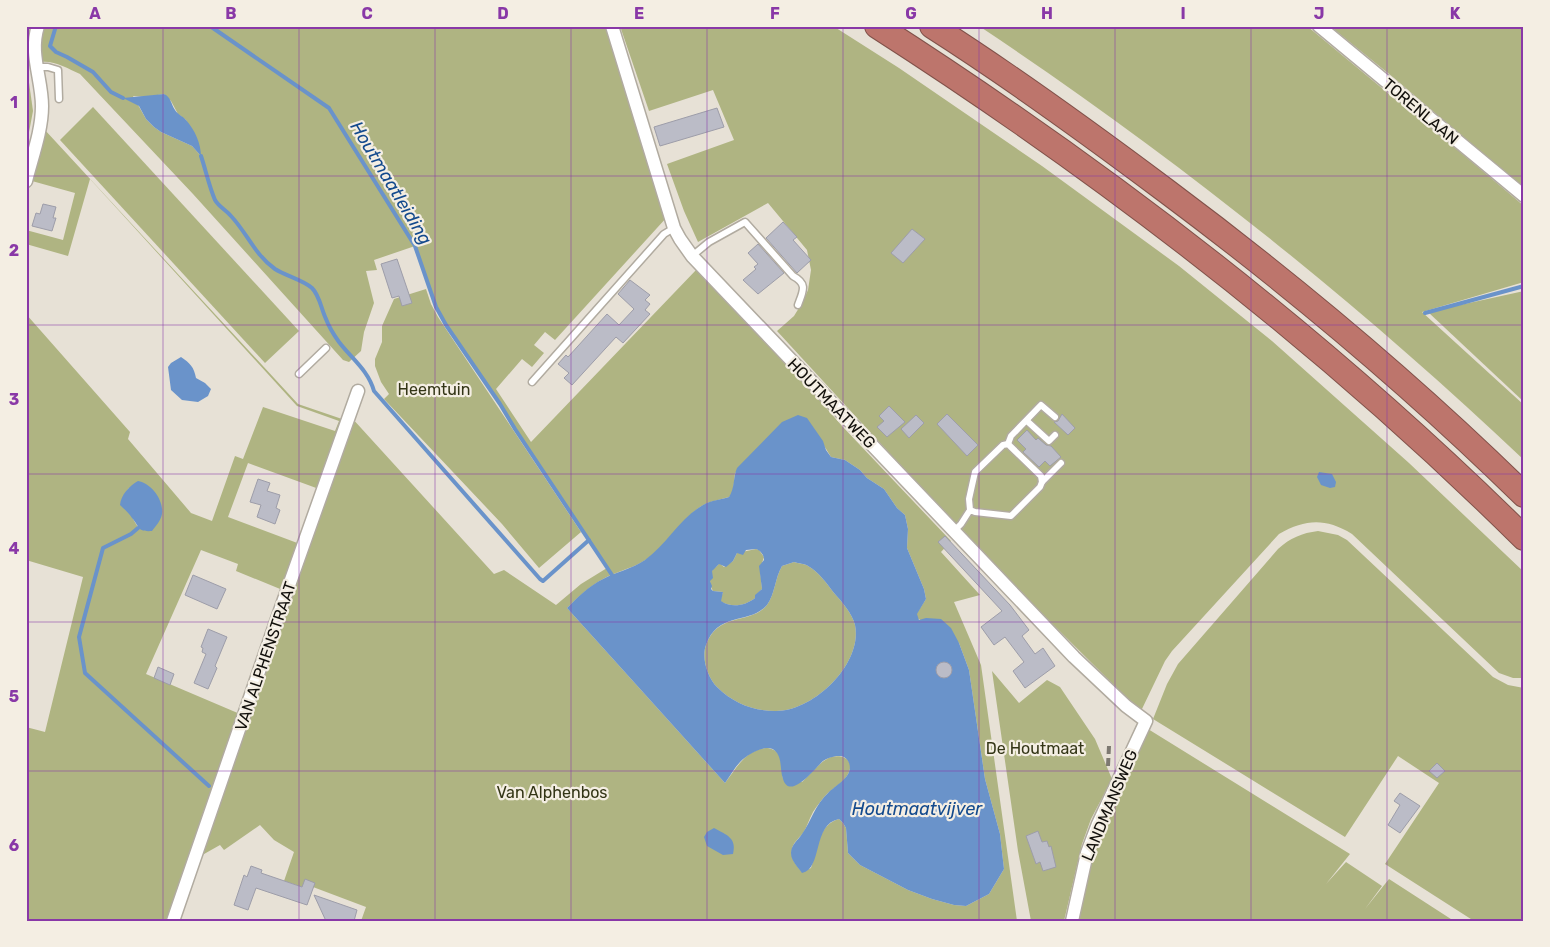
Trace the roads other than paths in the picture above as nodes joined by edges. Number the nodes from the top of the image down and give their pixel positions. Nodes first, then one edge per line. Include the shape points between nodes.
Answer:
1 (38, 26) edge
2 (612, 26) edge
3 (878, 26) edge
4 (932, 26) edge
5 (1319, 26) edge
6 (37, 67) junction
7 (59, 99) dead end
8 (26, 181) edge
9 (1524, 196) edge
10 (674, 228) junction
11 (692, 256) junction
12 (798, 305) dead end
13 (326, 348) dead end
14 (299, 374) dead end
15 (532, 382) dead end
16 (358, 391) dead end
17 (1055, 417) dead end
18 (1027, 421) junction
19 (1055, 435) dead end
20 (1008, 444) junction
21 (1062, 463) dead end
22 (1042, 482) junction
23 (1524, 496) edge
24 (970, 510) junction
25 (954, 531) junction
26 (1524, 538) edge
27 (1146, 721) joint
28 (173, 921) edge
29 (1072, 921) edge

1 - 6 street via 34,54
2 - 10 street, HOUTMAATWEG
3 - 26 highway via 1075,160 1226,274 1339,367
4 - 23 highway via 1057,110 1242,247 1357,342
5 - 9 street, TORENLAAN
6 - 7 lane via 58,70
6 - 8 street via 42,108
10 - 11 street, HOUTMAATWEG
10 - 15 lane via 664,234
11 - 12 lane via 709,242 745,222 803,284
11 - 25 street, HOUTMAATWEG
13 - 14 lane
16 - 28 street, VAN ALPHENSTRAAT
17 - 18 lane via 1041,405
18 - 19 lane via 1049,441
18 - 20 lane via 1011,436
20 - 22 lane via 1041,476
20 - 24 lane via 999,447 975,472
21 - 22 lane
22 - 24 lane via 1011,516
24 - 25 lane
25 - 27 street, HOUTMAATWEG via 1074,657
27 - 29 street, LANDMANSWEG via 1087,853

